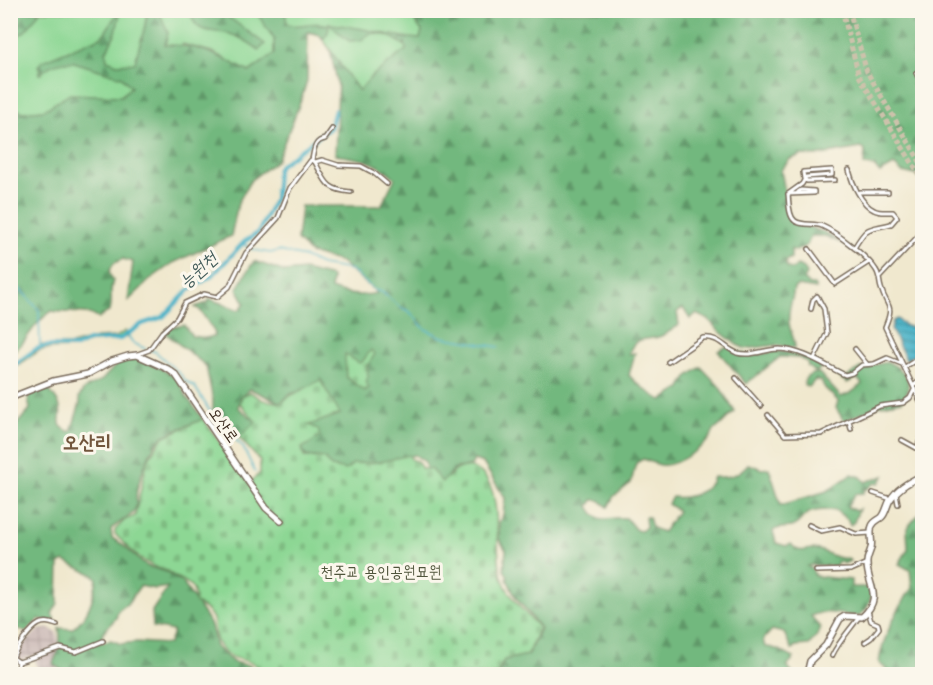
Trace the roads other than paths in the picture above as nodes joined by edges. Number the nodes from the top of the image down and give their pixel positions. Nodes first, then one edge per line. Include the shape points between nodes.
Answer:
1 (922, 67) edge
2 (922, 79) edge
3 (332, 129) dead end
4 (313, 161) junction
5 (849, 170) dead end
6 (804, 179) junction
7 (835, 180) dead end
8 (387, 184) dead end
9 (351, 192) dead end
10 (798, 192) dead end
11 (859, 192) junction
12 (888, 192) dead end
13 (788, 194) junction
14 (922, 232) edge
15 (854, 248) junction
16 (809, 249) dead end
17 (869, 262) junction
18 (879, 278) junction
19 (811, 309) dead end
20 (855, 350) dead end
21 (137, 355) junction
22 (922, 356) edge
23 (814, 359) junction
24 (668, 362) dead end
25 (867, 364) junction
26 (905, 366) junction
27 (736, 378) dead end
28 (922, 379) edge
29 (913, 388) junction
30 (10, 398) edge
31 (922, 405) edge
32 (760, 406) dead end
33 (768, 415) dead end
34 (849, 421) junction
35 (851, 429) dead end
36 (922, 435) edge
37 (902, 440) dead end
38 (921, 453) edge
39 (896, 493) junction
40 (873, 494) dead end
41 (891, 499) junction
42 (898, 504) dead end
43 (281, 521) dead end
44 (810, 525) dead end
45 (871, 532) junction
46 (867, 563) junction
47 (816, 571) dead end
48 (868, 611) junction
49 (859, 617) junction
50 (57, 626) dead end
51 (103, 641) dead end
52 (865, 642) dead end
53 (832, 656) dead end
54 (19, 662) junction
55 (15, 675) edge
56 (807, 675) edge

1 - 2 street via 916,74
3 - 4 street via 326,139 316,144
4 - 8 street via 361,166
4 - 9 street via 332,189
4 - 21 street via 297,177 278,218 250,248 225,292 217,297 204,294 185,303 148,350
5 - 11 street
6 - 6 street via 803,172 833,171 832,175
6 - 7 street
6 - 13 street
10 - 13 street
11 - 12 street
11 - 15 street via 871,209 893,212 897,217 891,224 864,232
13 - 15 street via 795,221 821,226
14 - 18 street
15 - 17 street
16 - 17 street via 835,284
17 - 18 street
18 - 26 street via 891,308 885,327
19 - 23 street via 817,296 824,309 827,333
20 - 25 street
21 - 30 street
21 - 43 street, 오산로 via 174,373 266,508
22 - 26 street
23 - 24 street via 791,350 737,352 710,337
23 - 25 street via 845,375
25 - 26 street via 887,358
26 - 29 street
27 - 32 street
28 - 29 street
29 - 31 street
29 - 34 street via 910,398 903,403 880,406
33 - 34 street via 788,435 818,435
34 - 35 street
36 - 38 street
37 - 38 street
38 - 39 street via 919,477
39 - 41 street
39 - 42 street
40 - 41 street
41 - 45 street
44 - 45 street via 821,531 840,527 856,534
45 - 46 street
46 - 47 street via 851,570
46 - 48 street via 874,597
48 - 49 street
48 - 52 street via 879,628
49 - 53 street
49 - 56 street via 840,619 826,645 810,661
50 - 54 street via 47,622 36,625 14,651 13,658
51 - 54 street via 76,652 60,648
54 - 55 street

